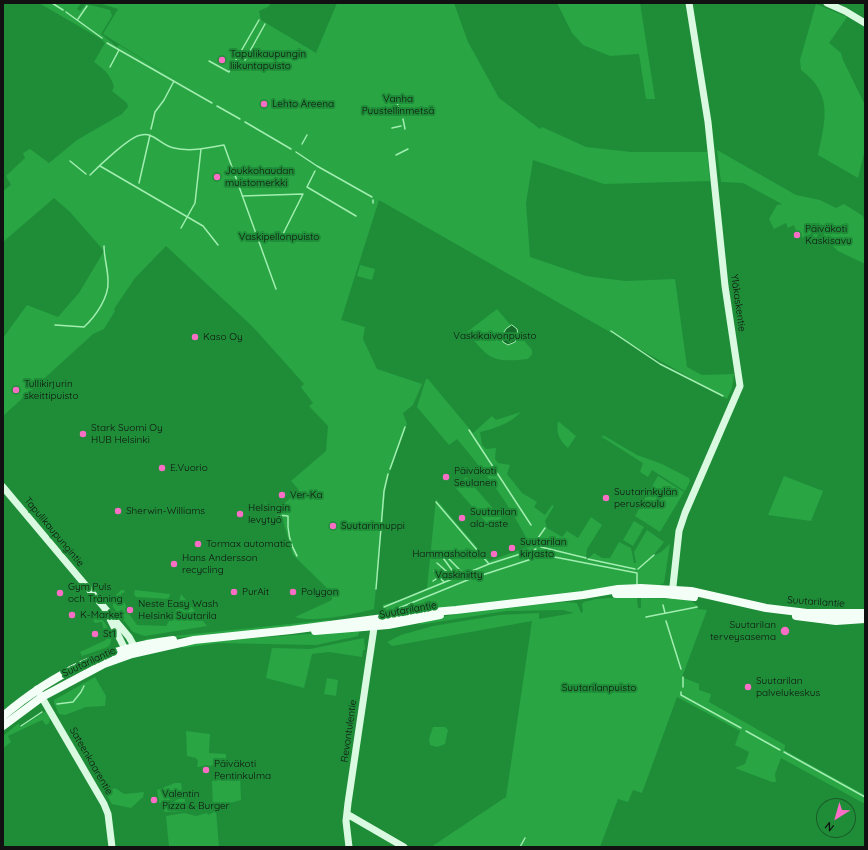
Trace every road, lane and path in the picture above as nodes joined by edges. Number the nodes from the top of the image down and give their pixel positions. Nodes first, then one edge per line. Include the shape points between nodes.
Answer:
1 (689, 3) edge
2 (827, 3) edge
3 (865, 23) edge
4 (3, 487) edge
5 (672, 592) junction
6 (766, 608) junction
7 (865, 613) edge
8 (865, 619) edge
9 (375, 622) junction
10 (130, 650) junction
11 (37, 689) junction
12 (42, 697) junction
13 (3, 716) edge
14 (3, 726) edge
15 (347, 814) junction
16 (112, 847) edge
17 (349, 847) edge
18 (404, 847) edge

1 - 5 street, Yläkaskentie via 708,122 725,286 740,386 685,513 680,531
2 - 3 street
4 - 10 street, Tapulikaupungintie via 105,609
5 - 6 main road, Suutarilantie via 691,591
5 - 9 main road, Suutarilantie via 618,589
6 - 7 main road, Suutarilantie via 821,614
6 - 8 main road, Suutarilantie via 806,619
9 - 10 main road, Suutarilantie via 194,640 180,639
9 - 15 street, Revontulentie
10 - 11 main road, Suutarilantie via 116,650 81,664
10 - 12 main road, Suutarilantie
11 - 12 street, Sateenkaarentie
11 - 13 main road, Suutarilantie
12 - 14 main road, Suutarilantie
12 - 16 street, Sateenkaarentie via 104,804 108,814
15 - 17 street, Revontulentie
15 - 18 street

